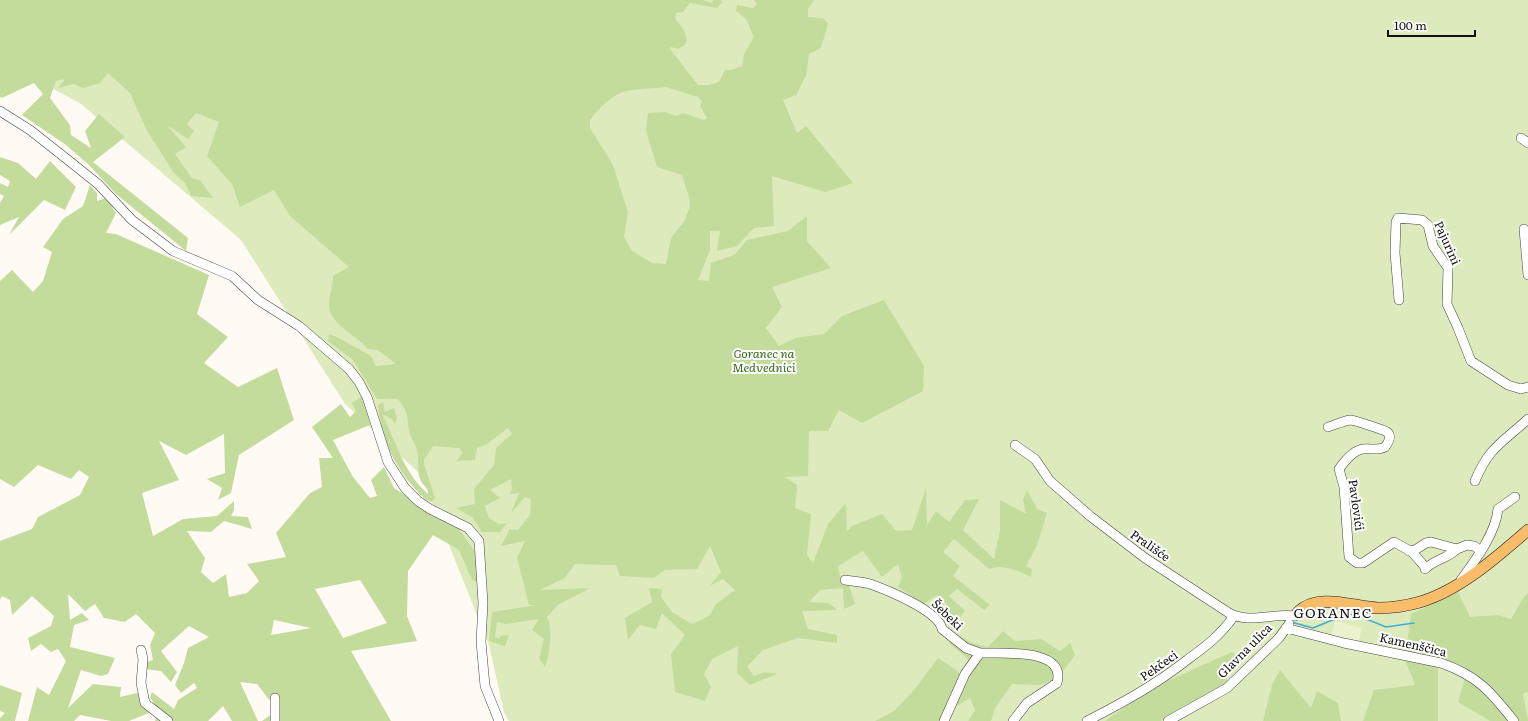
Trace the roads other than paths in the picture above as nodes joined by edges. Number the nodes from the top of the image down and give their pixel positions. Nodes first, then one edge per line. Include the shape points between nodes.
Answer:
1 (0, 111) edge
2 (1524, 229) dead end
3 (1528, 275) edge
4 (1399, 300) dead end
5 (1528, 387) edge
6 (1528, 419) edge
7 (1328, 427) dead end
8 (1015, 445) dead end
9 (1474, 481) dead end
10 (1515, 497) dead end
11 (1528, 530) edge
12 (1457, 549) junction
13 (1409, 550) junction
14 (1481, 551) junction
15 (845, 580) dead end
16 (1460, 582) junction
17 (1234, 616) junction
18 (1292, 620) junction
19 (141, 650) dead end
20 (980, 653) junction
21 (276, 698) dead end
22 (168, 721) edge
23 (275, 721) edge
24 (499, 721) edge
25 (944, 721) edge
26 (1013, 721) edge
27 (1088, 721) edge
28 (1168, 721) edge
29 (1514, 721) edge

1 - 24 street via 30,130 86,174 132,220 173,252 232,276 258,300 304,330 349,369 366,397 388,462 405,488 430,509 468,528 479,541 484,603 481,642 485,686
2 - 3 street
4 - 5 street, Pajurini via 1395,253 1396,222 1398,218 1403,217 1422,220 1428,225 1433,246 1448,268 1447,304 1471,360 1508,386 1521,389
6 - 9 street via 1492,450
7 - 13 street, Pavlovići via 1353,421 1382,430 1389,435 1385,447 1377,450 1362,449 1350,456 1338,469 1344,487 1349,557 1357,563 1363,563 1394,542
8 - 17 street, Prališće via 1035,459 1061,492 1125,543
10 - 14 street via 1498,509 1497,517
11 - 16 main road, Glavna ulica via 1490,563
12 - 13 street, Pavlovići via 1431,542 1415,550
12 - 13 street, Pavlovići via 1426,568
12 - 14 street, Pavlovići via 1467,545
14 - 16 street
15 - 20 street, Šebeki via 869,584 917,604 966,648
16 - 18 main road, Glavna ulica via 1420,602 1397,607 1361,607 1340,602 1312,604
17 - 18 street, Prališće via 1253,618 1282,614
17 - 27 street, Pekčeci via 1202,651 1138,695
18 - 28 street, Glavna ulica via 1279,638 1227,688
18 - 29 street, Kamenščica via 1330,640 1441,663 1458,669 1480,682
19 - 22 street via 141,683 145,703
20 - 25 street via 966,674
20 - 26 street via 1015,653 1041,658 1053,663 1058,670 1057,683 1028,703
21 - 23 street

